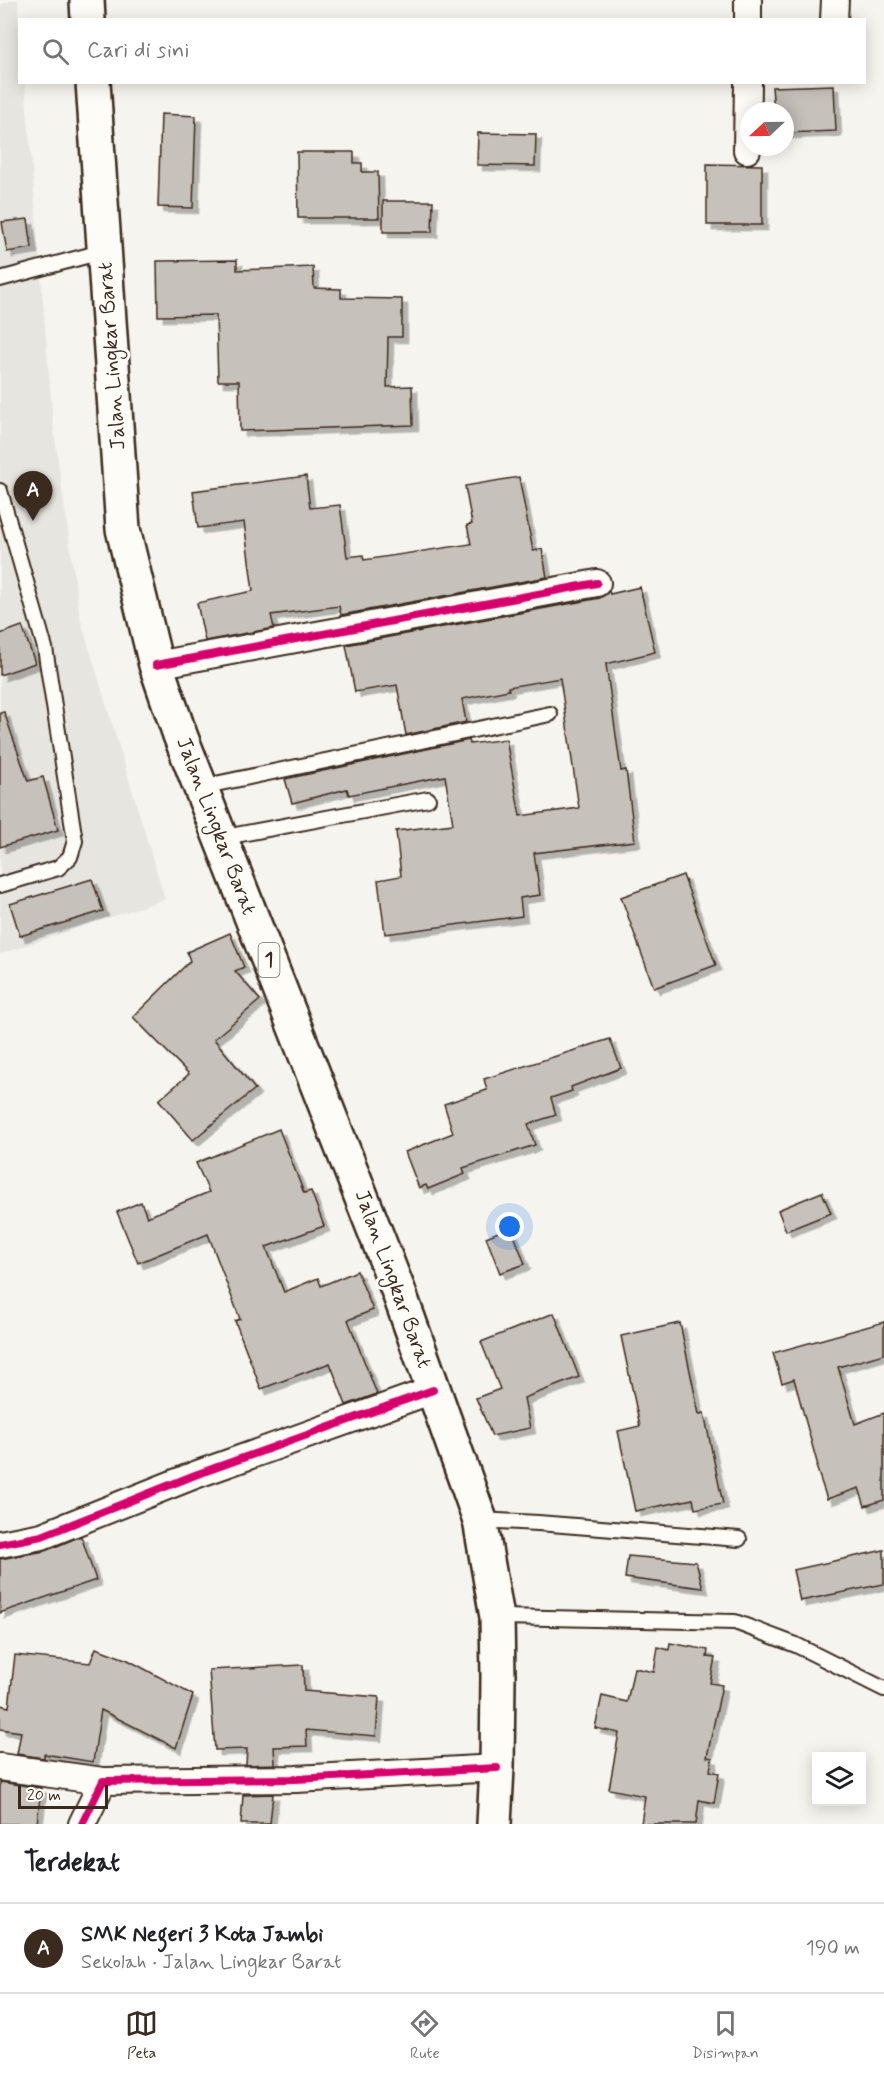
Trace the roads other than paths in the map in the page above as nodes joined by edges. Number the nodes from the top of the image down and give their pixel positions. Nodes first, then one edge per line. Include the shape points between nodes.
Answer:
1 (87, 0) edge
2 (748, 0) edge
3 (835, 0) edge
4 (88, 18) edge
5 (748, 18) edge
6 (834, 18) edge
7 (93, 84) edge
8 (748, 84) edge
9 (748, 102) edge
10 (105, 250) junction
11 (0, 279) edge
12 (0, 491) edge
13 (597, 583) dead end
14 (156, 664) junction
15 (550, 714) dead end
16 (201, 787) junction
17 (428, 799) dead end
18 (220, 838) junction
19 (0, 885) edge
20 (433, 1390) junction
21 (480, 1520) junction
22 (739, 1539) dead end
23 (0, 1544) edge
24 (497, 1617) junction
25 (884, 1689) edge
26 (0, 1767) edge
27 (497, 1768) junction
28 (103, 1781) junction
29 (82, 1824) edge
30 (494, 1824) edge

1 - 4 highway
2 - 5 street
3 - 6 street
7 - 10 highway, Jalan Lingkar Barat / 1
8 - 9 street
10 - 11 lane
10 - 14 highway, Jalan Lingkar Barat / 1 via 123,529
12 - 19 lane via 45,648 75,841 70,857 58,868
13 - 14 street
14 - 16 highway, Jalan Lingkar Barat / 1
15 - 16 lane
16 - 18 highway, Jalan Lingkar Barat / 1
17 - 18 lane
18 - 20 highway, Jalan Lingkar Barat / 1 via 394,1279
20 - 21 highway, Jalan Lingkar Barat / 1
20 - 23 street via 195,1474 42,1536
21 - 22 lane
21 - 24 highway, Jalan Lingkar Barat / 1
24 - 25 lane via 735,1622 796,1645
24 - 27 highway, Jalan Lingkar Barat / 1
26 - 28 street
27 - 28 street via 284,1779
27 - 30 highway, Jalan Lingkar Barat / 1
28 - 29 street

